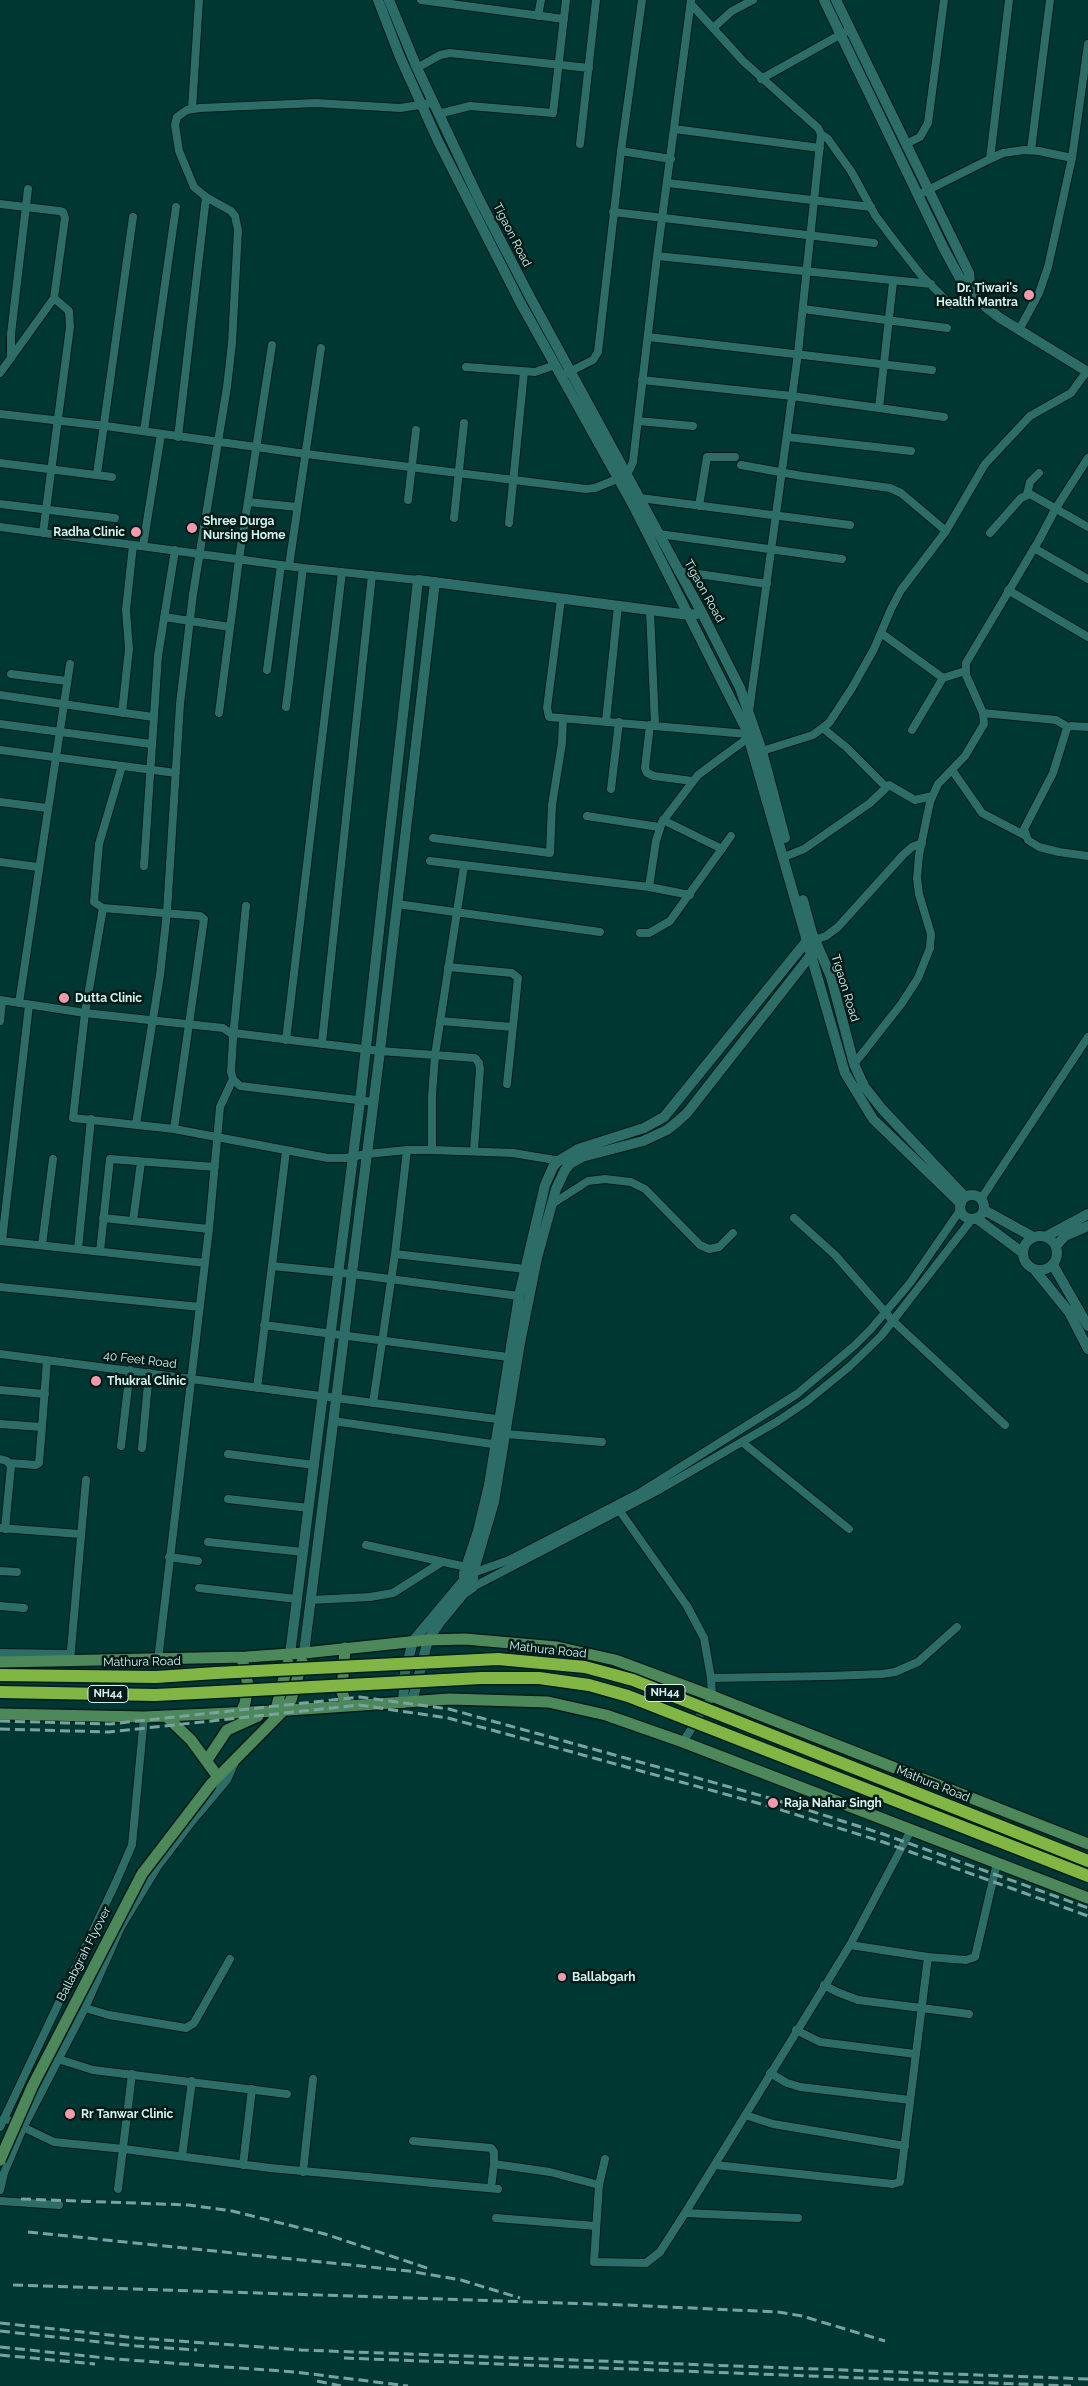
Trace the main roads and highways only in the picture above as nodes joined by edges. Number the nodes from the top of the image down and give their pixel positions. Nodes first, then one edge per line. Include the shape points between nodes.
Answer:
1 (345, 1648) junction
2 (304, 1653) junction
3 (290, 1654) junction
4 (240, 1657) junction
5 (0, 1662) edge
6 (0, 1675) edge
7 (0, 1692) edge
8 (347, 1706) junction
9 (241, 1713) junction
10 (0, 1714) edge
11 (278, 1714) junction
12 (166, 1716) junction
13 (207, 1760) junction
14 (214, 1780) junction
15 (1088, 1844) edge
16 (1088, 1861) edge
17 (1088, 1876) edge
18 (1088, 1898) edge
19 (0, 2160) edge

1 - 2 main road
1 - 8 main road via 342,1692
1 - 15 main road via 465,1639 557,1647 615,1660
2 - 3 main road
2 - 11 main road via 291,1700
3 - 4 main road
3 - 11 main road
4 - 5 main road via 158,1660 70,1657
4 - 9 main road via 248,1685
6 - 16 highway, Mathura Road / NH44, bridge via 156,1677 498,1659 584,1666 633,1680
7 - 17 highway, NH44, bridge via 155,1695 482,1678 539,1678 589,1685 628,1696
8 - 11 main road
8 - 18 main road via 450,1699 548,1702 606,1715
9 - 11 main road
9 - 12 main road
10 - 12 main road
11 - 13 main road via 245,1720 227,1730
11 - 14 main road, Ballabgrah Flyover
12 - 13 main road
13 - 14 main road
14 - 19 main road, Ballabgrah Flyover, bridge via 153,1857 138,1882 33,2085

